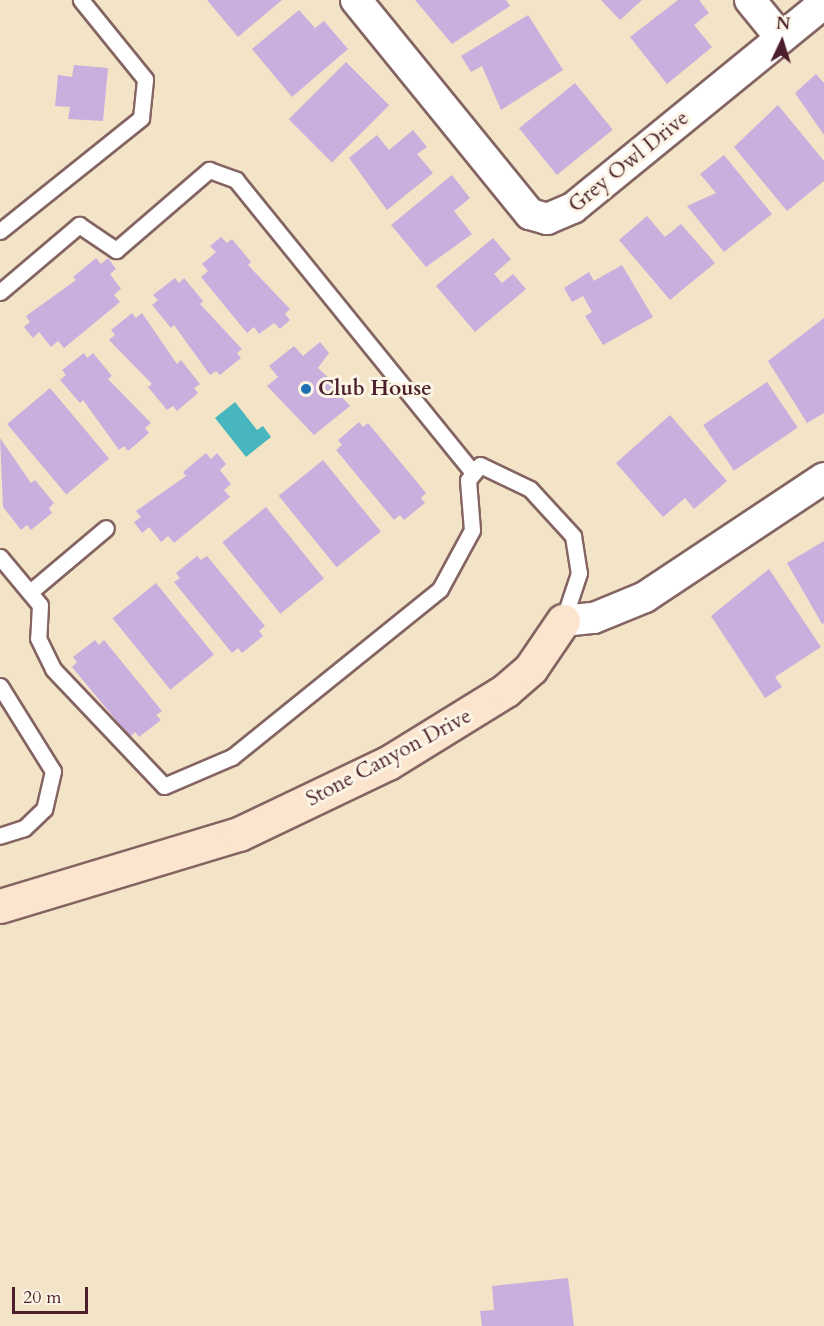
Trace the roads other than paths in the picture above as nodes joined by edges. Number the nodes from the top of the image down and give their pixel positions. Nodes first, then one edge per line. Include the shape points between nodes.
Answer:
1 (81, 0) edge
2 (356, 0) edge
3 (750, 0) edge
4 (824, 3) edge
5 (781, 38) junction
6 (0, 231) edge
7 (0, 292) edge
8 (473, 473) junction
9 (824, 478) edge
10 (106, 528) dead end
11 (0, 557) edge
12 (30, 592) junction
13 (563, 621) junction
14 (0, 686) edge
15 (0, 836) edge
16 (0, 906) edge

1 - 6 lane via 145,79 141,118
2 - 5 street, Grey Owl Drive via 530,214 547,219 573,208
3 - 5 street
4 - 5 street, Grey Owl Drive
7 - 8 lane via 79,225 116,249 209,170 237,180
8 - 12 lane via 468,480 472,530 440,589 232,757 164,786 53,669 38,638 40,604
8 - 13 lane via 480,465 530,489 573,536 579,573
9 - 13 street via 645,597 594,618
10 - 12 lane
11 - 12 lane
13 - 16 street, Stone Canyon Drive via 531,668 506,690 388,763 239,834
14 - 15 lane via 53,771 44,809 24,828

